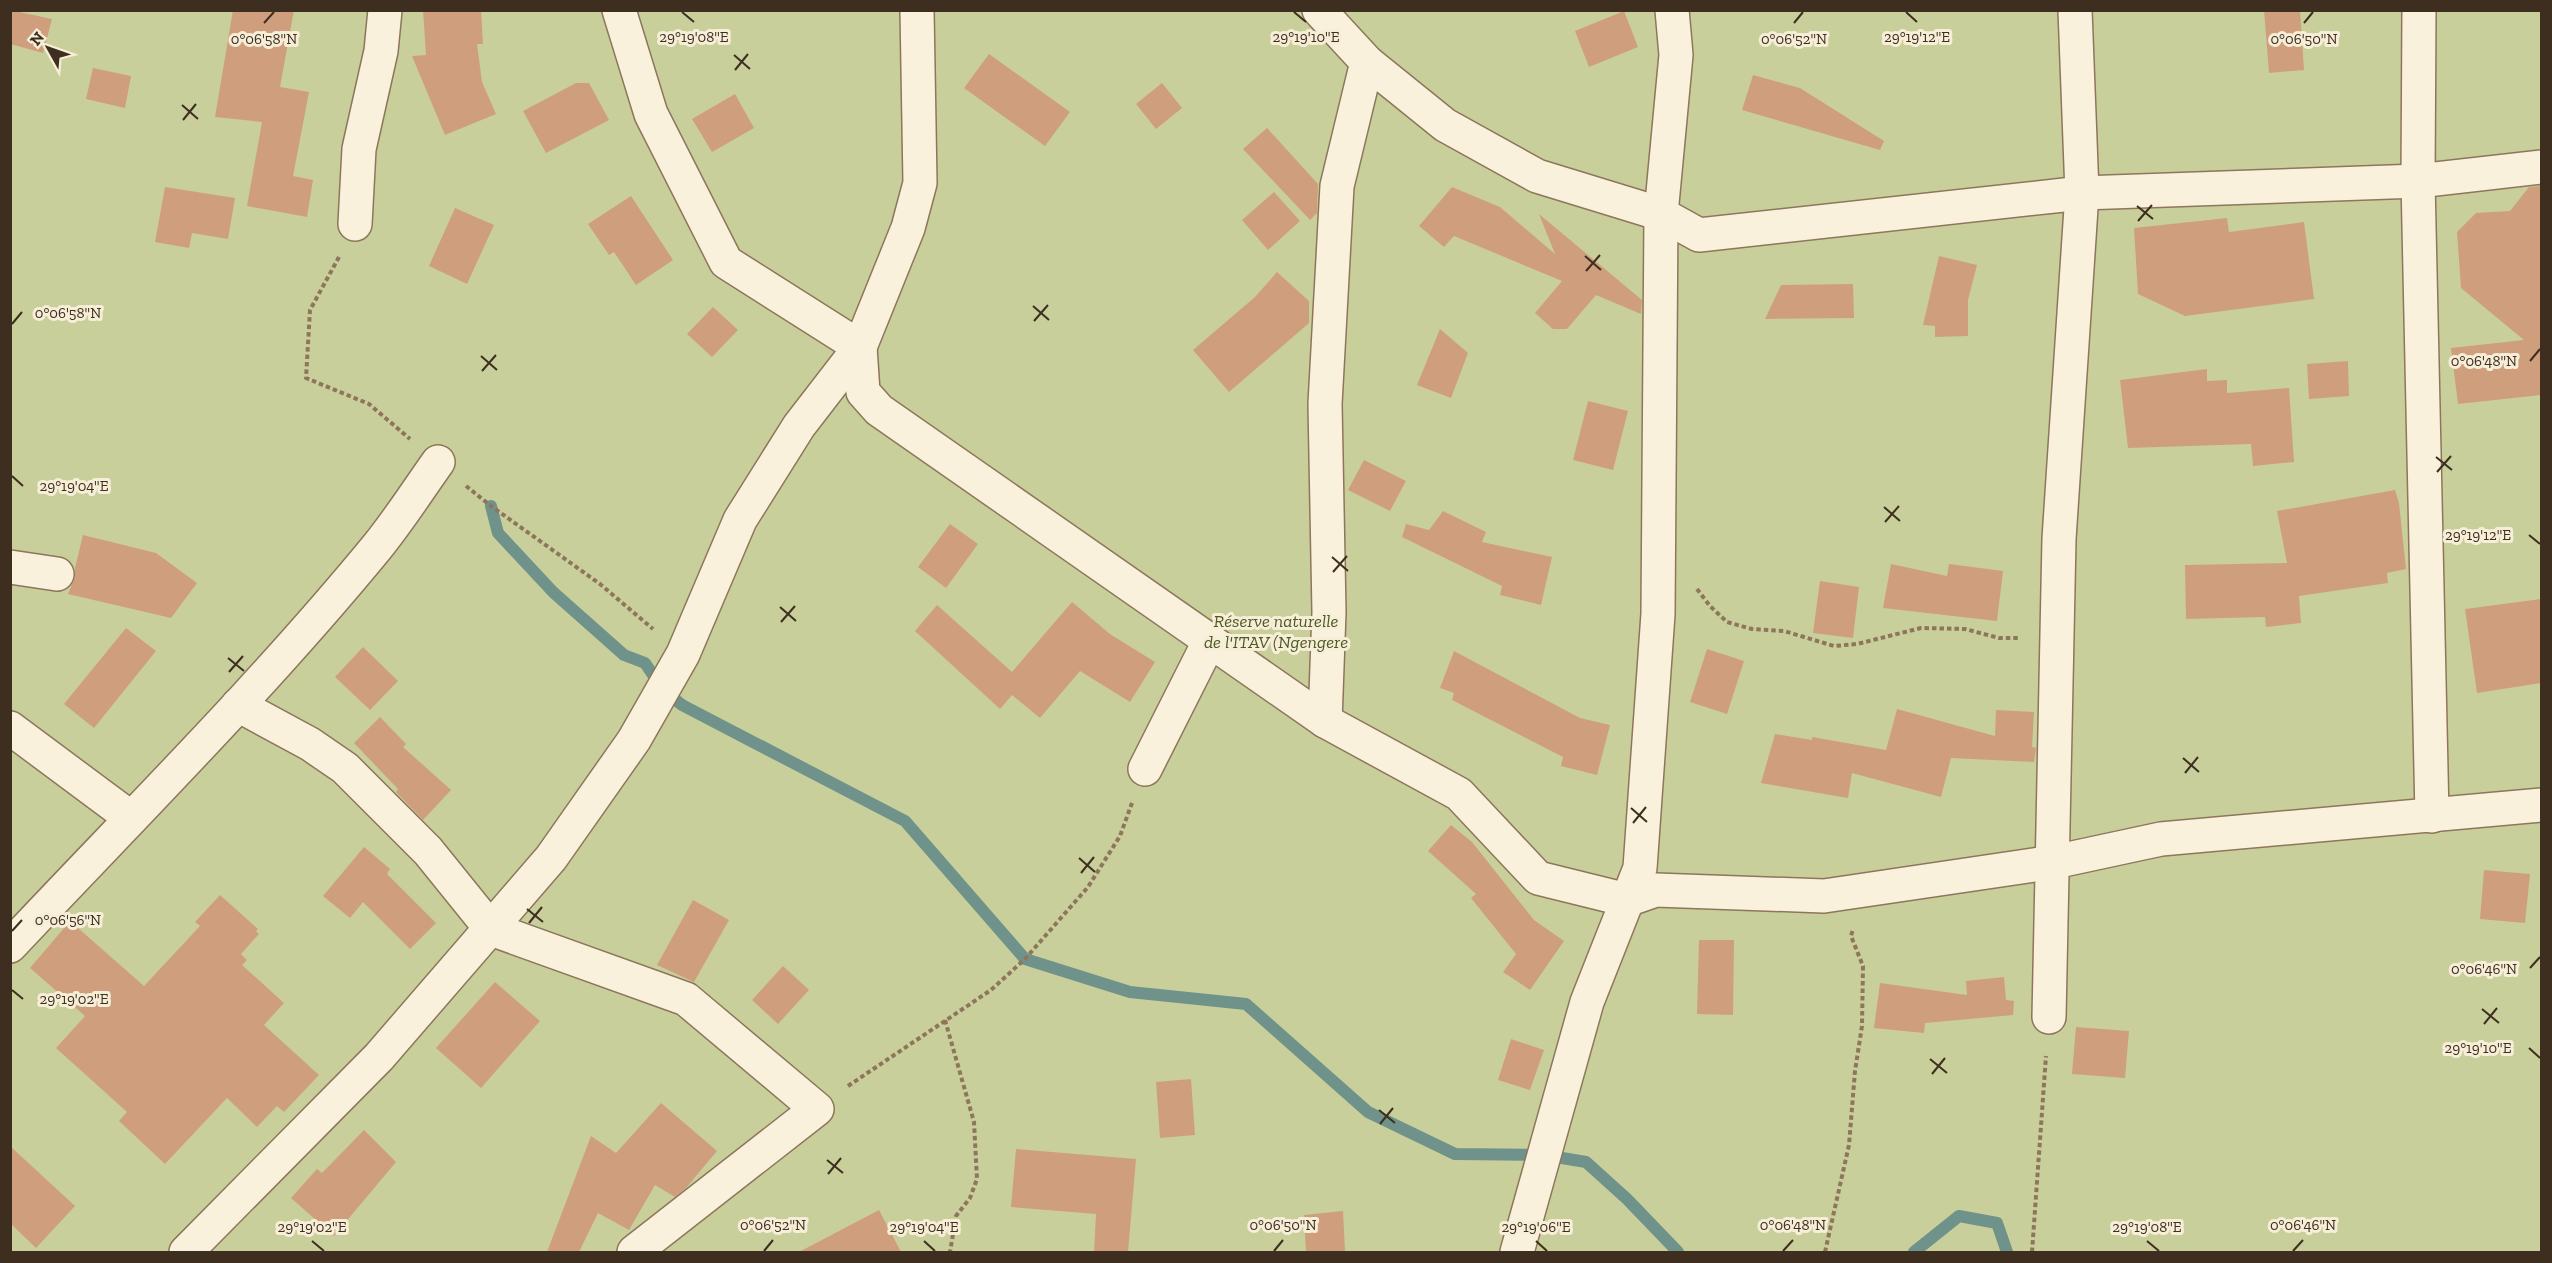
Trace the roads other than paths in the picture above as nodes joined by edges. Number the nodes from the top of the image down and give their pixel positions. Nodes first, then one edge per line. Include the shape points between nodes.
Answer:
1 (385, 10) edge
2 (619, 10) edge
3 (917, 10) edge
4 (1319, 10) edge
5 (1672, 10) edge
6 (2075, 10) edge
7 (2419, 10) edge
8 (1367, 62) junction
9 (2541, 167) edge
10 (2418, 181) junction
11 (2082, 193) junction
12 (1661, 214) junction
13 (355, 224) road end
14 (860, 347) junction
15 (438, 462) road end
16 (10, 567) edge
17 (57, 574) dead end
18 (1209, 642) junction
19 (238, 705) junction
20 (1324, 721) junction
21 (10, 728) edge
22 (1145, 769) road end
23 (2541, 805) edge
24 (2432, 816) junction
25 (131, 818) junction
26 (2054, 862) junction
27 (1627, 900) junction
28 (491, 929) junction
29 (10, 946) edge
30 (2049, 1017) road end
31 (186, 1252) edge
32 (634, 1252) edge
33 (1517, 1252) edge

1 - 13 street via 381,51 359,149
2 - 14 street via 651,114 726,262
3 - 14 street via 920,183 908,228
4 - 8 street
5 - 12 street via 1676,55
6 - 11 street
7 - 10 street
8 - 12 street via 1445,125 1536,176
8 - 20 street via 1337,186 1325,404 1329,612
9 - 10 street
10 - 11 street
10 - 24 street
11 - 12 street via 1699,235
11 - 26 street via 2059,539
12 - 27 street via 1658,614 1640,868
14 - 18 street via 863,392 879,410
14 - 28 street via 799,426 740,519 683,654 628,750 551,858
15 - 19 street via 378,546
16 - 17 street
18 - 20 street
18 - 22 street
19 - 25 street
19 - 28 street via 345,768 428,851
20 - 27 street via 1459,794 1538,878
21 - 25 street
23 - 24 street
24 - 26 street via 2161,839
25 - 29 street
26 - 27 street via 1824,896 1656,890
26 - 30 street
27 - 33 street via 1587,1002
28 - 31 street via 379,1057
28 - 32 street via 686,999 817,1109

